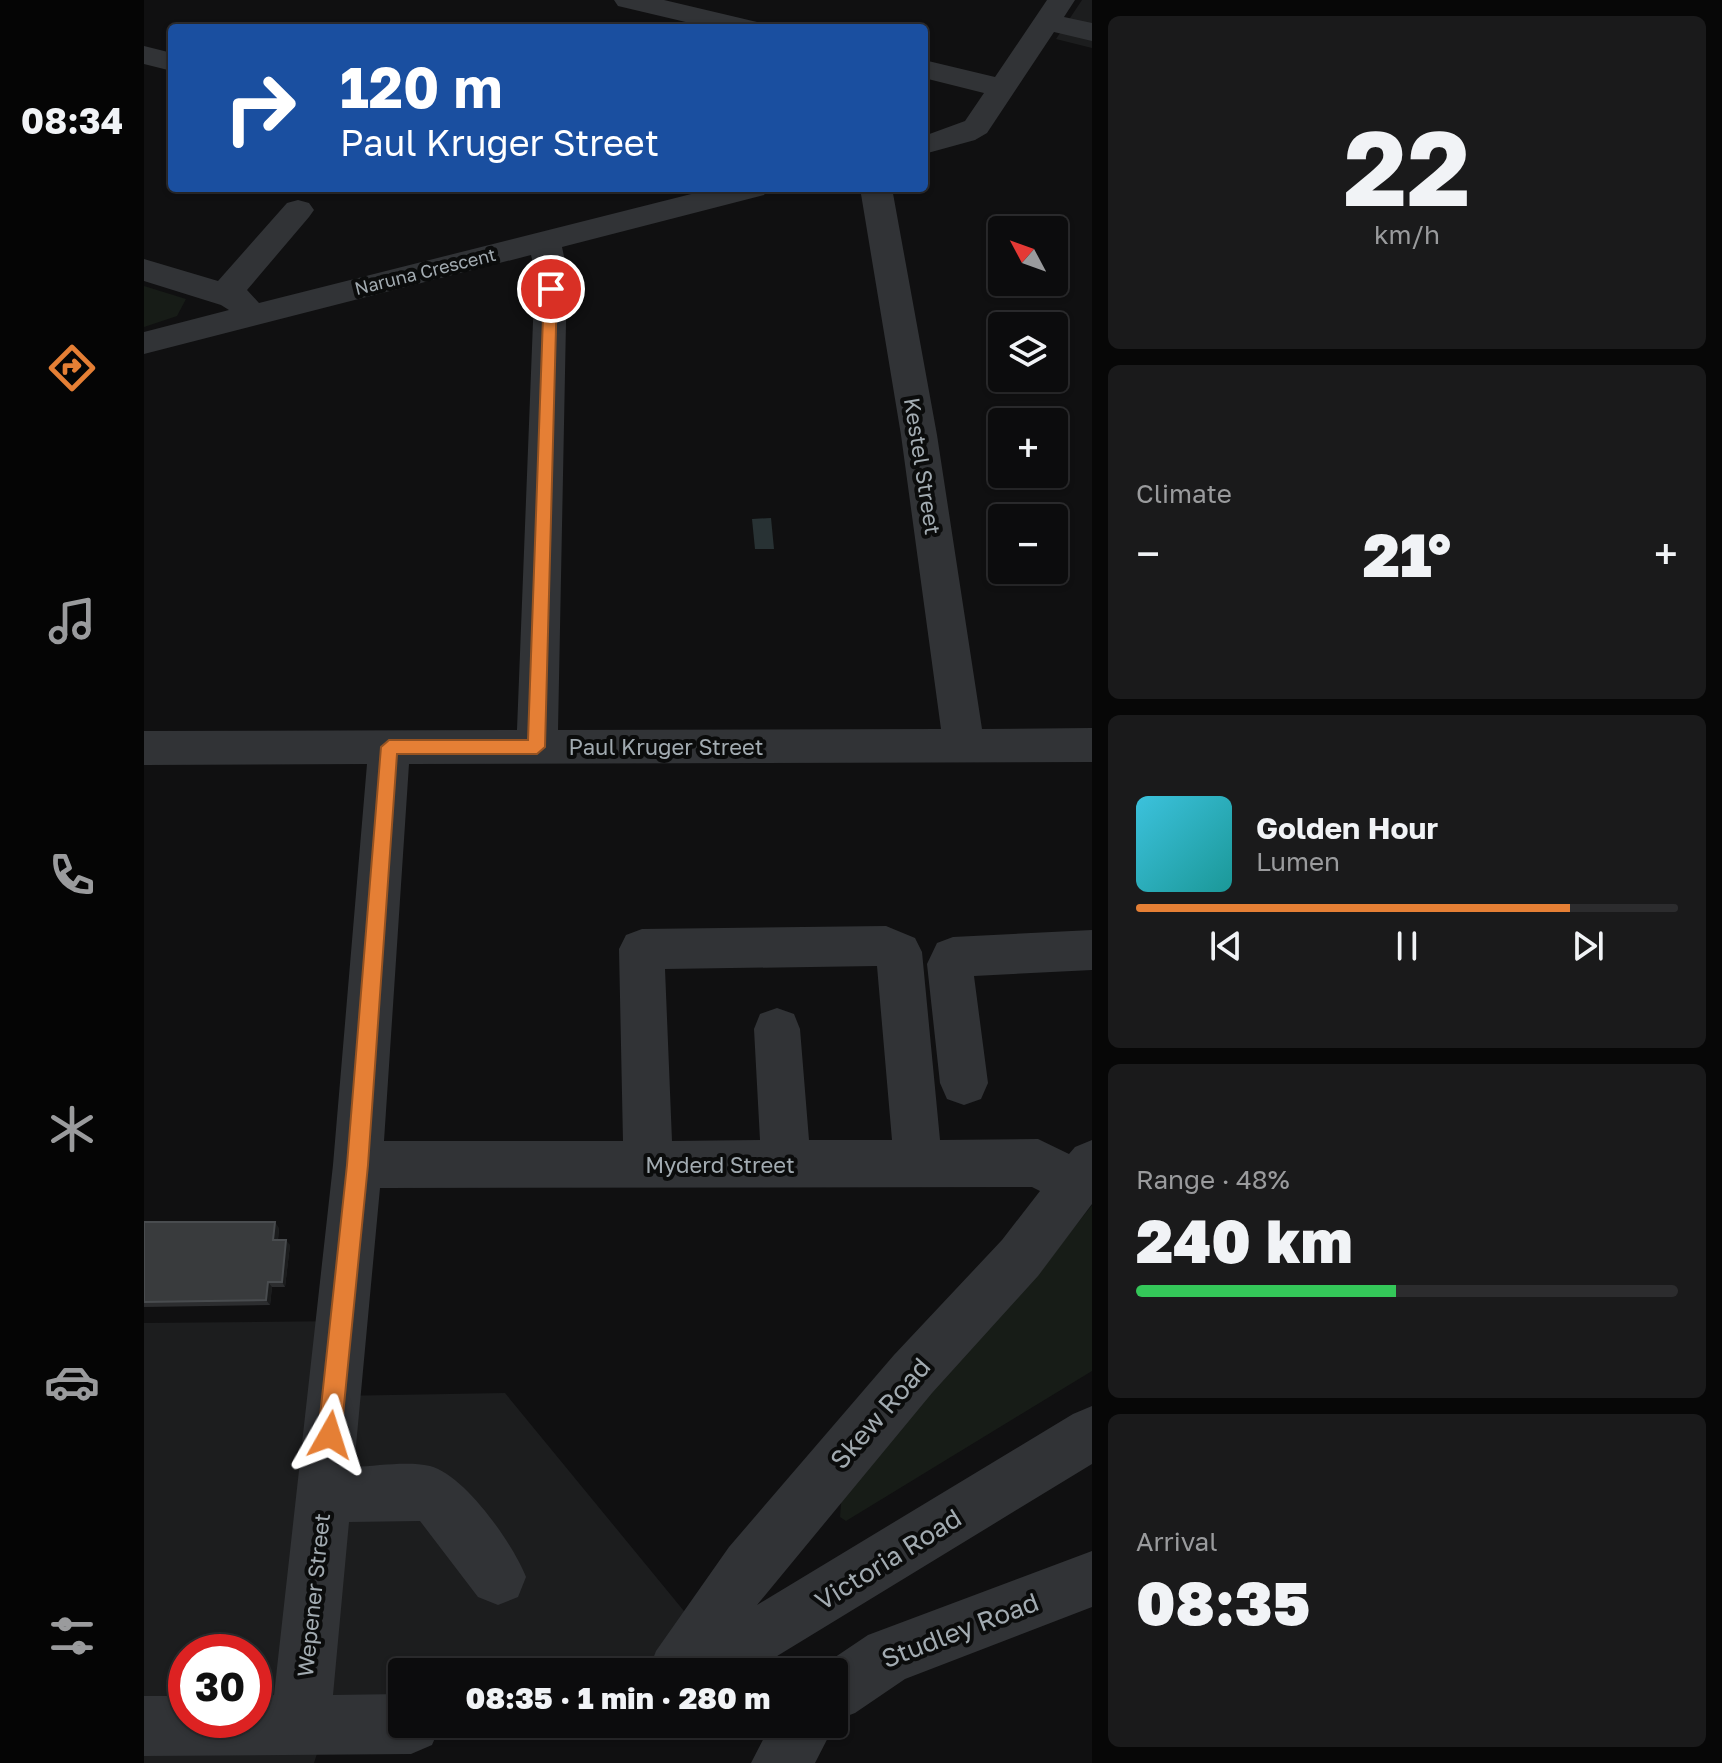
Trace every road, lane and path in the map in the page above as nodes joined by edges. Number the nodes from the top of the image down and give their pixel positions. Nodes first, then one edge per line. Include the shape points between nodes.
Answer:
1 (628, 0) edge
2 (1054, 11) edge
3 (730, 24) edge
4 (1092, 32) edge
5 (144, 55) edge
6 (168, 61) edge
7 (928, 70) edge
8 (1002, 88) junction
9 (928, 144) edge
10 (660, 192) edge
11 (737, 192) edge
12 (877, 192) edge
13 (310, 197) edge
14 (677, 207) junction
15 (544, 241) junction
16 (144, 270) edge
17 (236, 305) junction
18 (144, 343) edge
19 (1092, 745) edge
20 (964, 746) junction
21 (389, 747) junction
22 (537, 747) junction
23 (144, 748) edge
24 (1092, 950) edge
25 (777, 1029) dead end
26 (964, 1083) dead end
27 (786, 1163) junction
28 (918, 1163) junction
29 (648, 1164) junction
30 (358, 1165) junction
31 (1084, 1175) edge
32 (1092, 1433) edge
33 (324, 1495) junction
34 (498, 1577) dead end
35 (1092, 1579) edge
36 (688, 1658) edge
37 (712, 1658) edge
38 (848, 1682) edge
39 (388, 1724) edge
40 (144, 1726) edge
41 (300, 1726) junction
42 (796, 1738) edge
43 (781, 1763) edge

1 - 3 street
2 - 4 street
2 - 8 street
5 - 6 street
7 - 8 street
8 - 9 street via 976,127
10 - 14 street
11 - 14 street, Naruna Crescent
12 - 20 street, Kestel Street
13 - 17 street
14 - 15 street, Naruna Crescent
15 - 17 street, Naruna Crescent
15 - 22 street via 551,271
16 - 17 street
17 - 18 street, Naruna Crescent
19 - 20 street, Paul Kruger Street
20 - 22 street, Paul Kruger Street
21 - 22 street, Paul Kruger Street
21 - 23 street, Paul Kruger Street
21 - 30 street, Wepener Street
24 - 26 street via 953,957
25 - 27 street
27 - 28 street, Myderd Street
27 - 29 street, Myderd Street
28 - 29 street via 899,952 886,946 854,946 648,947 640,952
28 - 31 street, Myderd Street via 1038,1163
29 - 30 street, Myderd Street
30 - 33 street, Wepener Street
31 - 36 street, Skew Road via 1020,1258 749,1567
32 - 37 street, Victoria Road via 799,1613
33 - 34 street via 436,1496
33 - 41 street, Wepener Street
35 - 38 street, Studley Road via 889,1656
39 - 41 street
40 - 41 street
42 - 43 street

